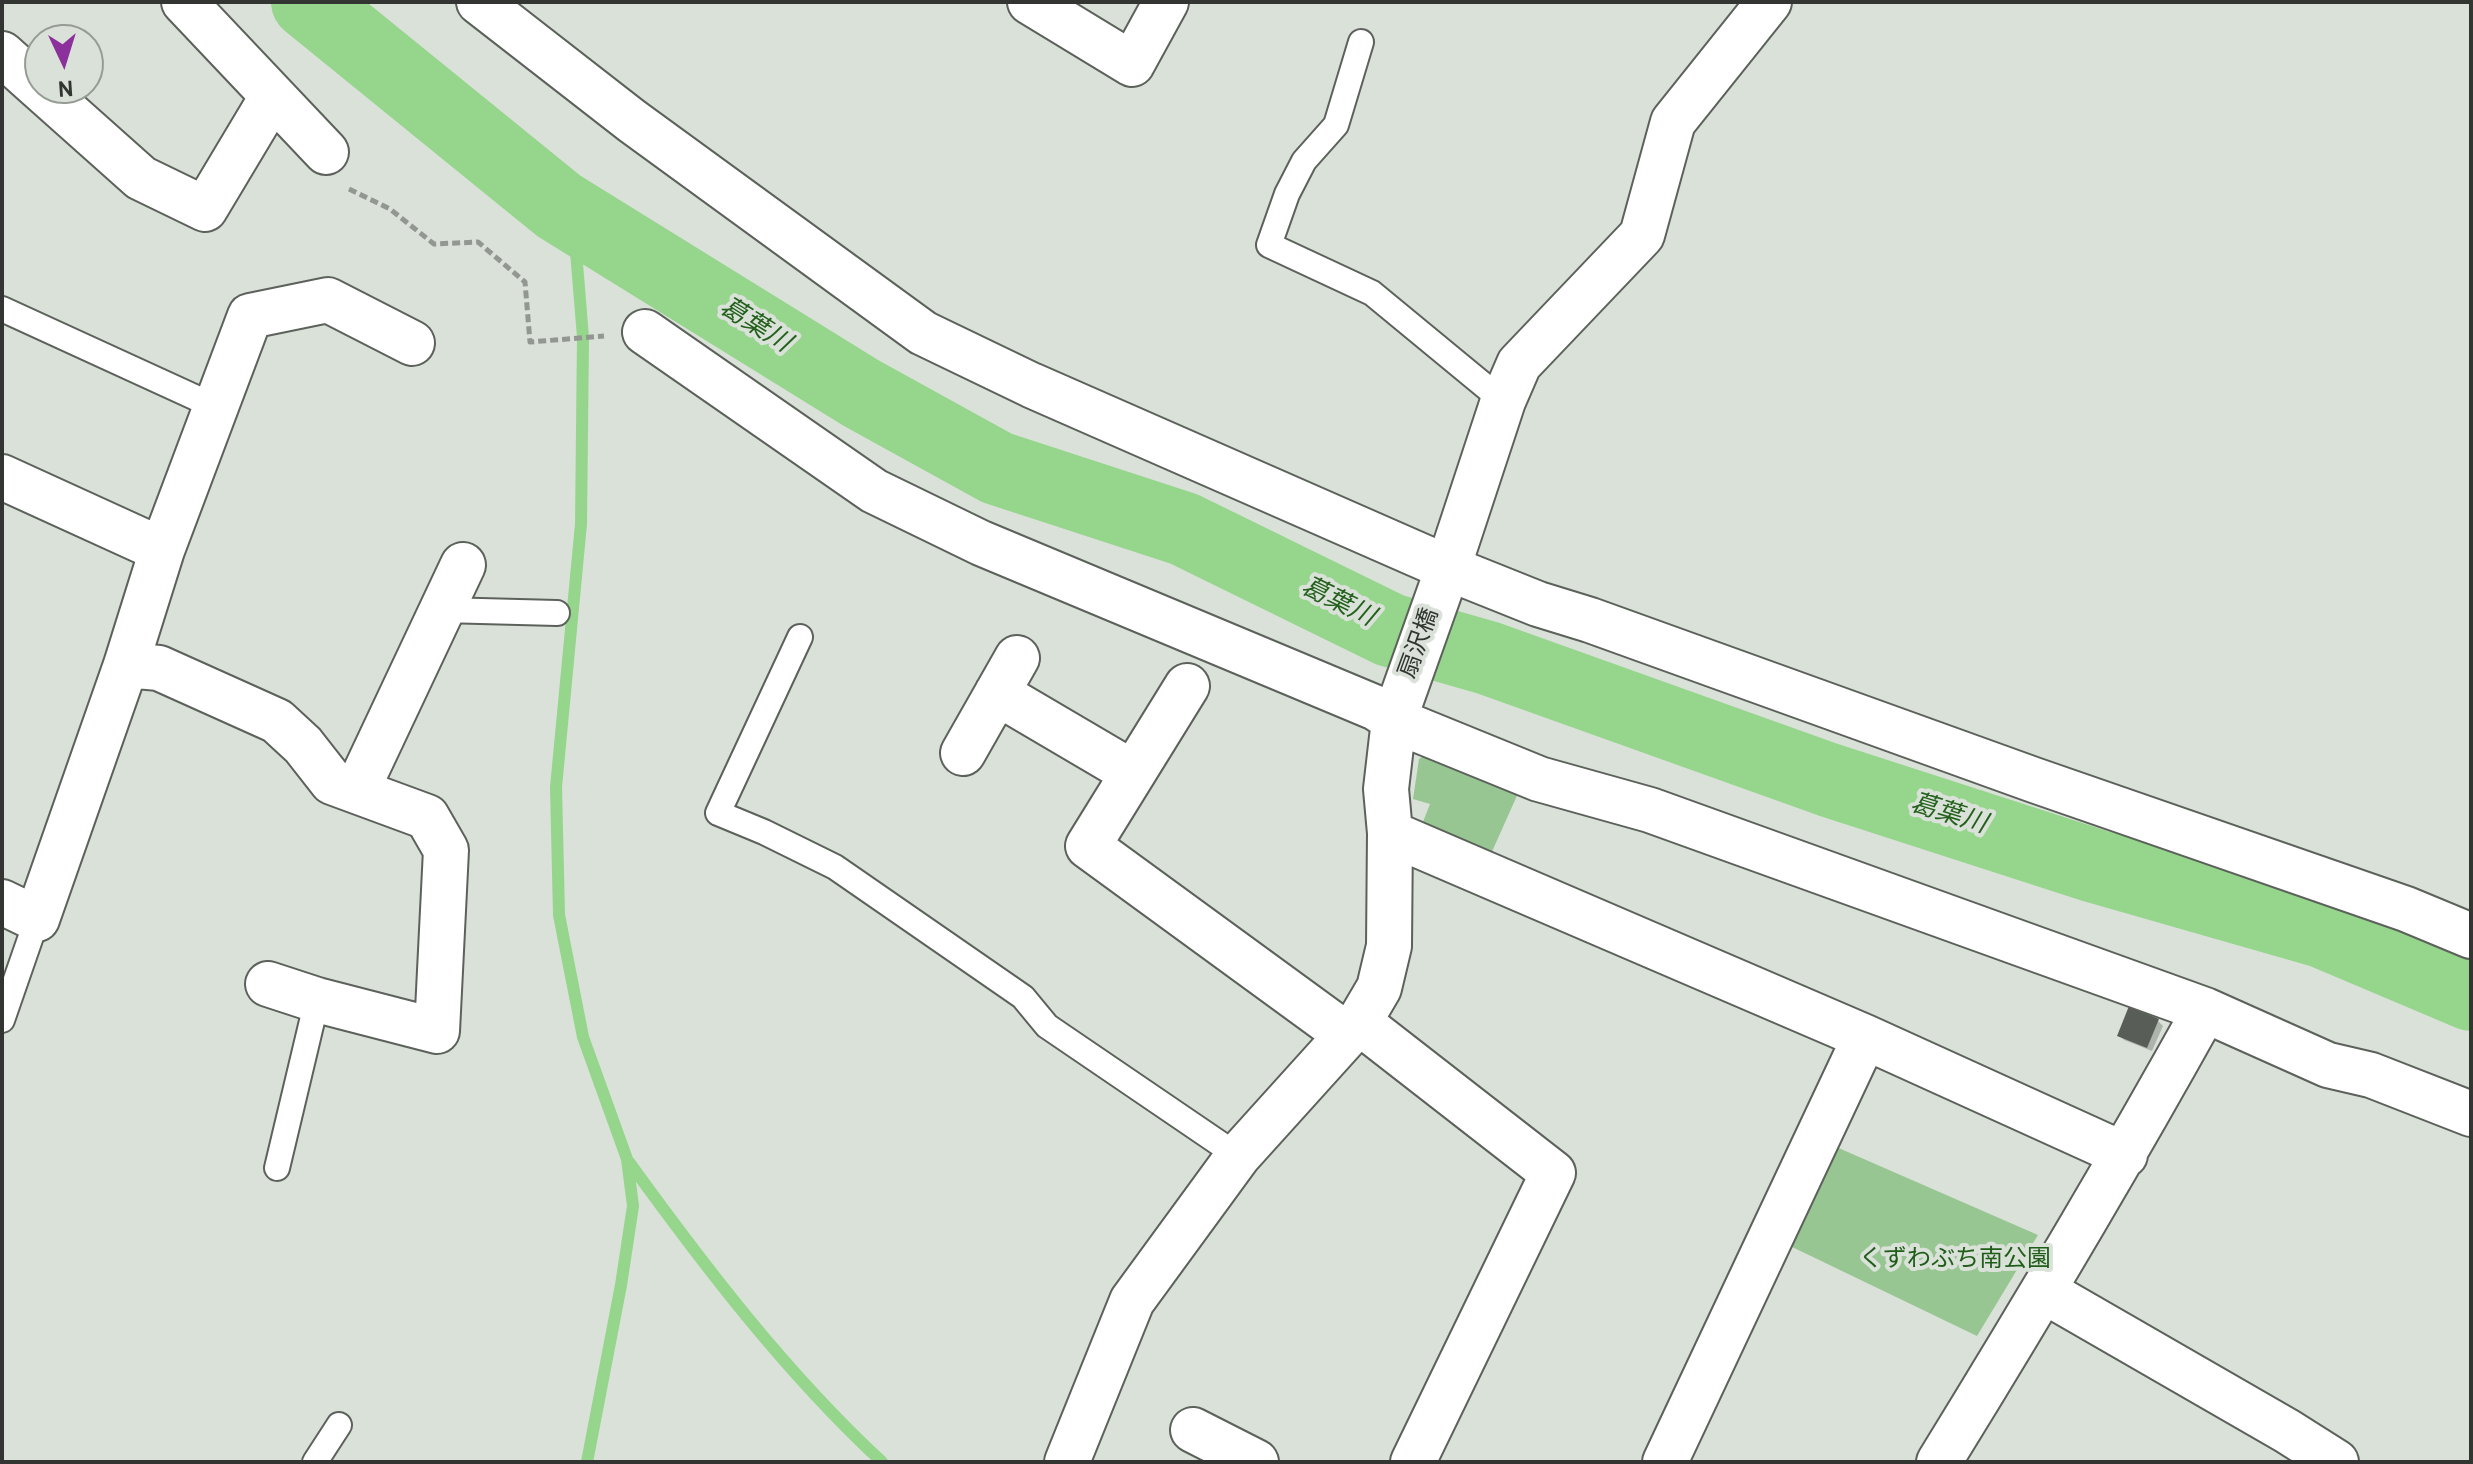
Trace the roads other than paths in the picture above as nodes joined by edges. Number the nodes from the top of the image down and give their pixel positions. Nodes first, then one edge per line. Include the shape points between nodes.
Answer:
1 (184, 2) edge
2 (479, 2) edge
3 (1030, 2) edge
4 (1166, 2) edge
5 (1769, 2) edge
6 (1361, 42) dead end
7 (2, 54) edge
8 (24, 74) edge
9 (272, 97) junction
10 (58, 104) edge
11 (326, 152) road end
12 (2, 309) edge
13 (624, 334) road end
14 (412, 343) dead end
15 (1503, 401) junction
16 (216, 407) junction
17 (2, 477) edge
18 (162, 550) junction
19 (463, 565) dead end
20 (1448, 568) junction
21 (442, 610) junction
22 (557, 613) dead end
23 (800, 637) dead end
24 (126, 665) junction
25 (1187, 686) dead end
26 (1394, 720) junction
27 (963, 753) dead end
28 (1133, 773) junction
29 (357, 790) junction
30 (1390, 833) junction
31 (19, 911) edge
32 (2471, 936) edge
33 (268, 984) dead end
34 (317, 1000) junction
35 (2205, 1010) junction
36 (2, 1020) edge
37 (1353, 1029) junction
38 (1865, 1037) junction
39 (2471, 1114) edge
40 (2125, 1155) junction
41 (1238, 1156) junction
42 (277, 1168) dead end
43 (2044, 1291) junction
44 (339, 1425) dead end
45 (1193, 1430) dead end
46 (2280, 1446) edge
47 (315, 1462) edge
48 (1067, 1462) edge
49 (1256, 1462) edge
50 (1413, 1462) edge
51 (1665, 1462) edge
52 (1939, 1462) edge
53 (2336, 1462) edge

1 - 9 street
2 - 20 street via 923,333
3 - 4 street via 1132,64
5 - 15 street, 扇沢橋 via 1673,122 1642,235 1519,364
6 - 15 lane via 1336,125 1304,161 1269,245 1372,293
7 - 8 street
9 - 10 street via 205,209 141,178
9 - 11 street
12 - 16 lane
13 - 26 street via 874,491 981,543
14 - 16 street via 328,300 250,316
15 - 20 street, 扇沢橋
16 - 18 street
17 - 18 street
18 - 24 street
19 - 21 street
20 - 26 street, 扇沢橋
20 - 32 street
21 - 22 lane
21 - 29 street
23 - 41 lane via 718,813 835,867 1023,997 1047,1026
24 - 29 street via 159,668 277,721 332,782
24 - 31 street
25 - 28 street
26 - 30 street, 扇沢橋 via 1386,789
26 - 35 street via 1539,779 1650,810
27 - 28 street via 1007,675
28 - 37 street via 1088,846
29 - 34 street via 427,817 446,850 437,1031
30 - 37 street, 扇沢橋 via 1389,946 1379,988
30 - 38 street
31 - 36 lane
33 - 34 street
34 - 42 lane
35 - 39 street via 2328,1065 2371,1075
35 - 40 street
37 - 41 street, 扇沢橋
37 - 50 street via 1553,1173
38 - 40 street
38 - 51 street
40 - 43 street
41 - 48 street, 扇沢橋 via 1132,1301
43 - 46 street
43 - 52 street
44 - 47 lane
45 - 49 street
46 - 53 street

